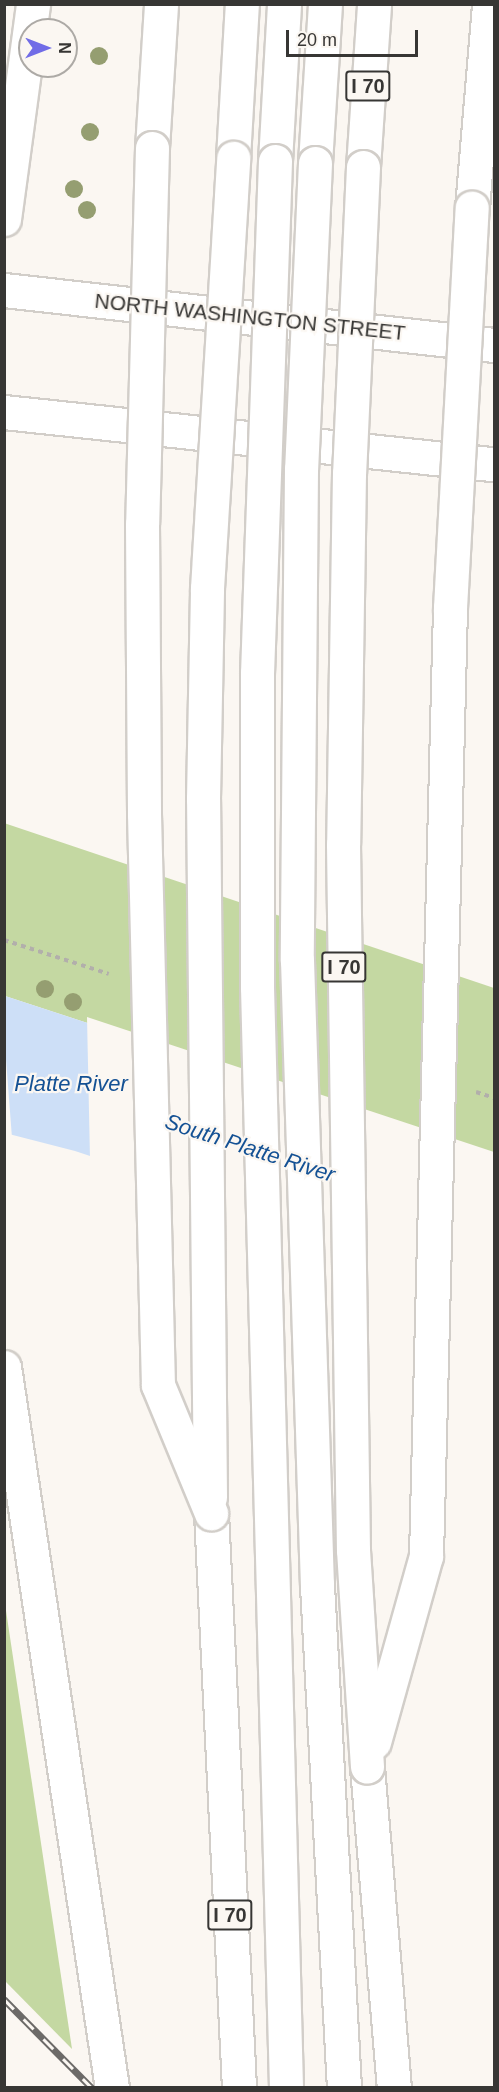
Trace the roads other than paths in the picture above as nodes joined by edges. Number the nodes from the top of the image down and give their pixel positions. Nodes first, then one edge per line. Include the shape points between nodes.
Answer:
1 (33, 4) edge
2 (161, 4) edge
3 (242, 4) edge
4 (285, 4) edge
5 (326, 4) edge
6 (374, 4) edge
7 (489, 4) edge
8 (12, 93) edge
9 (4, 219) edge
10 (4, 290) edge
11 (495, 345) edge
12 (4, 412) edge
13 (495, 464) edge
14 (4, 1367) edge
15 (211, 1513) junction
16 (367, 1767) junction
17 (112, 2088) edge
18 (239, 2088) edge
19 (286, 2088) edge
20 (344, 2088) edge
21 (394, 2088) edge

1 - 8 main road
2 - 15 main road, bridge via 152,148 142,524 143,791 158,1385
3 - 15 main road, I 70, bridge via 207,588 204,776
4 - 19 main road, bridge via 275,161 257,673 257,987
5 - 20 main road, bridge via 301,469 297,960 317,1585
6 - 16 main road, I 70, bridge via 349,472 343,844 353,1550
7 - 16 main road, bridge via 472,207 449,632 426,1556
8 - 9 main road
10 - 11 main road, NORTH WASHINGTON STREET
12 - 13 main road
14 - 17 main road
15 - 18 main road, I 70
16 - 21 main road, I 70

